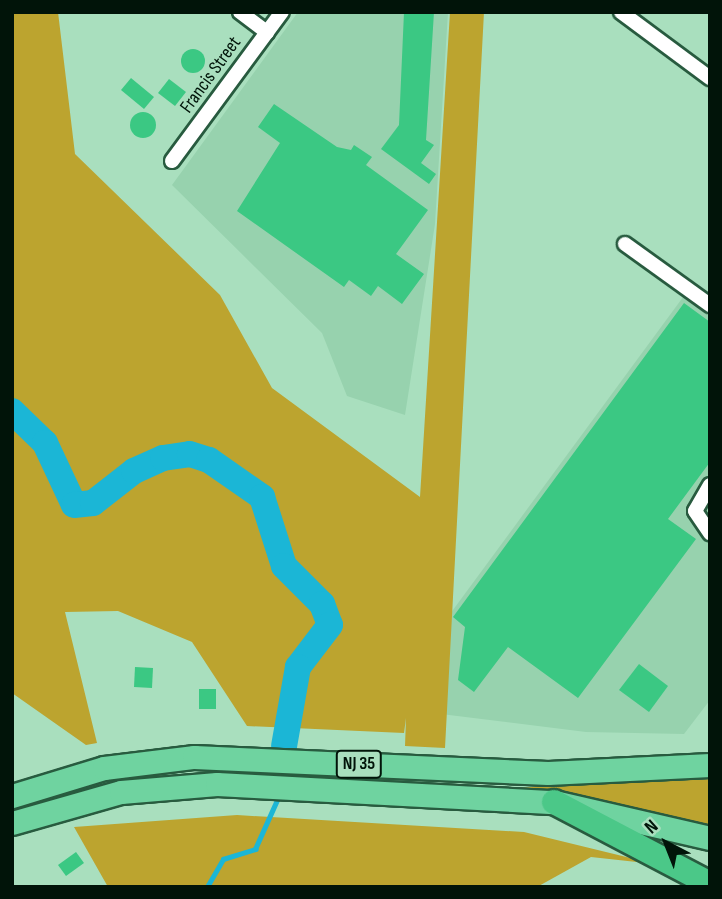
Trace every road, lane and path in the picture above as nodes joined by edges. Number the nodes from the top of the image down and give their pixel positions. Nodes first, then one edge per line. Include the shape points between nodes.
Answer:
1 (240, 12) edge
2 (282, 12) edge
3 (621, 12) edge
4 (267, 32) junction
5 (710, 78) edge
6 (172, 161) dead end
7 (625, 244) dead end
8 (710, 305) edge
9 (710, 485) edge
10 (710, 533) edge
11 (710, 765) edge
12 (12, 796) edge
13 (554, 803) junction
14 (12, 823) edge
15 (710, 838) edge
16 (710, 884) edge

1 - 4 street
2 - 4 street, Francis Street
3 - 5 street
4 - 6 street, Francis Street
7 - 8 street
9 - 10 street via 696,505 697,521
11 - 12 highway, NJ 35 via 548,773 194,757 104,768
13 - 14 highway, NJ 35 via 216,783 121,792
13 - 15 highway, NJ 35
13 - 16 highway

